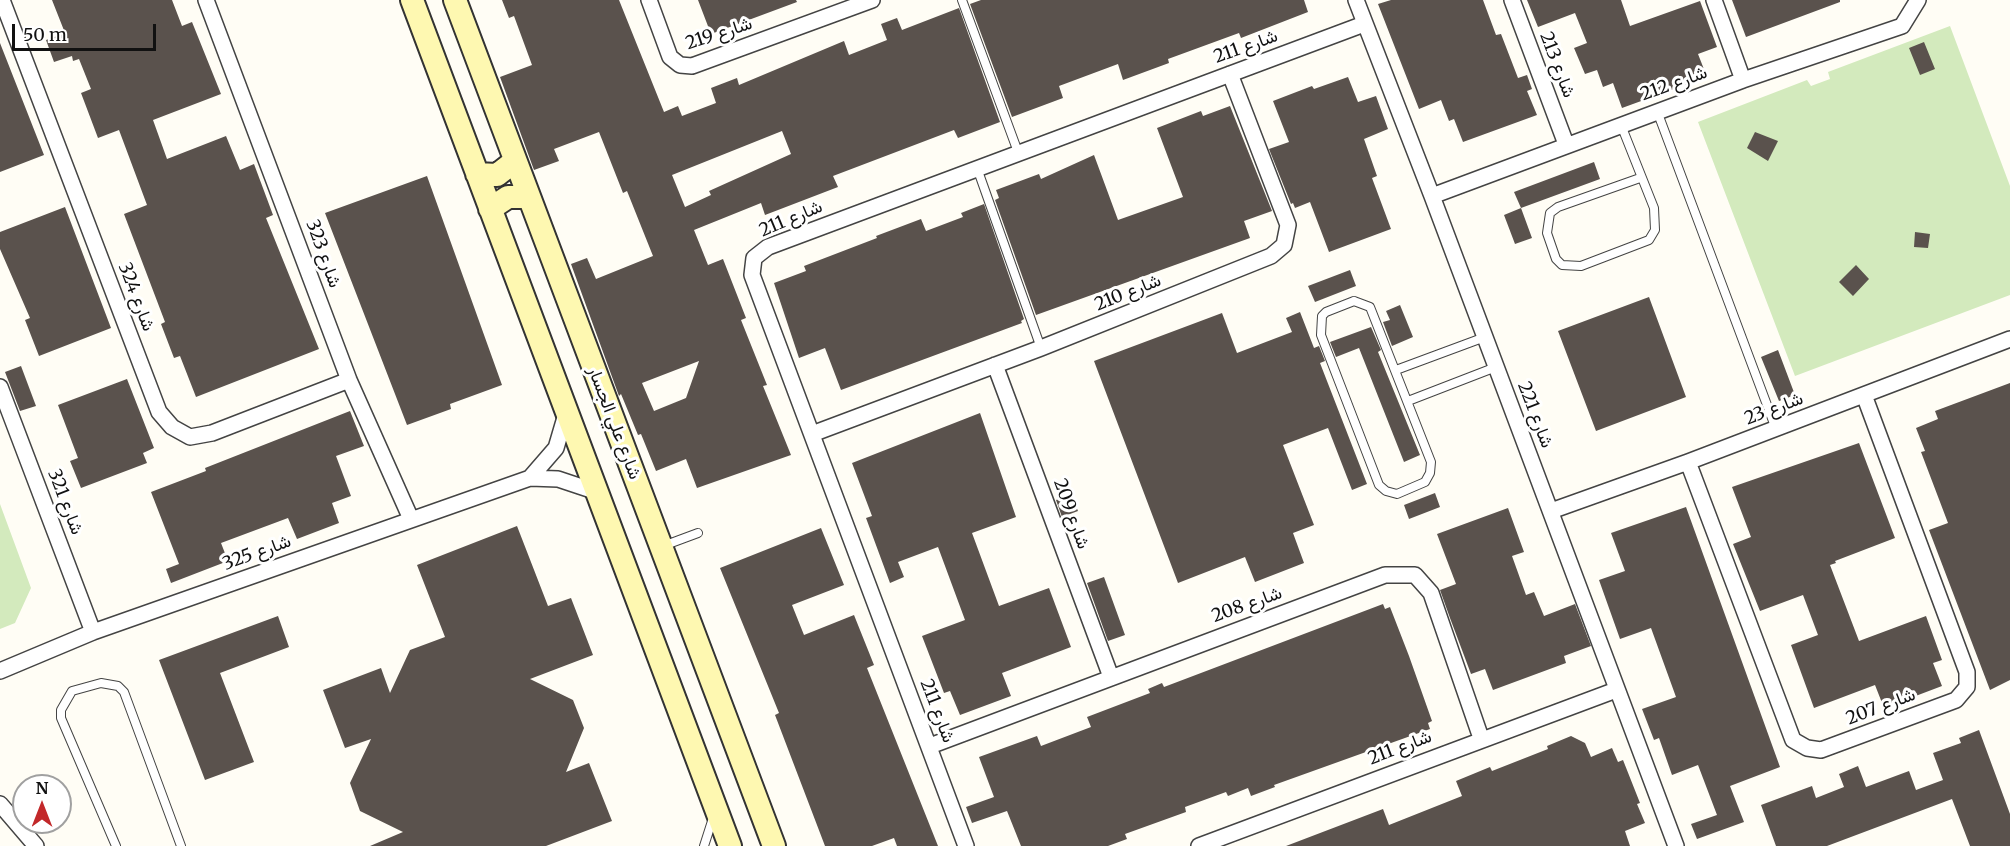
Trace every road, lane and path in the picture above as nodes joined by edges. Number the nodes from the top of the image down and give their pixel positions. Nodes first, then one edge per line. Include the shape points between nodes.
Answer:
1 (2, 0) edge
2 (207, 0) edge
3 (412, 0) edge
4 (455, 0) edge
5 (649, 0) edge
6 (872, 0) edge
7 (962, 0) edge
8 (1356, 0) edge
9 (1512, 0) edge
10 (1714, 0) edge
11 (1918, 0) edge
12 (853, 3) edge
13 (1364, 24) junction
14 (1230, 74) junction
15 (1743, 80) junction
16 (1657, 111) junction
17 (1621, 125) junction
18 (1566, 144) junction
19 (1018, 152) junction
20 (516, 161) junction
21 (977, 167) junction
22 (477, 174) junction
23 (1640, 178) junction
24 (1432, 196) junction
25 (529, 197) junction
26 (490, 209) junction
27 (1485, 337) junction
28 (2010, 339) edge
29 (1041, 348) junction
30 (995, 366) junction
31 (1496, 367) junction
32 (1396, 370) junction
33 (349, 380) junction
34 (0, 387) edge
35 (1864, 396) junction
36 (1408, 401) junction
37 (566, 411) junction
38 (1776, 429) junction
39 (812, 434) junction
40 (1688, 462) junction
41 (530, 477) junction
42 (597, 492) junction
43 (1551, 511) junction
44 (411, 519) junction
45 (698, 533) dead end
46 (661, 546) junction
47 (93, 632) junction
48 (0, 671) edge
49 (1111, 677) junction
50 (1616, 690) junction
51 (1481, 738) junction
52 (930, 746) junction
53 (0, 804) edge
54 (715, 805) junction
55 (36, 846) edge
56 (116, 846) edge
57 (181, 846) edge
58 (704, 846) edge
59 (730, 846) edge
60 (774, 846) edge
61 (966, 846) edge
62 (1199, 846) edge
63 (1676, 846) edge

1 - 33 street, شارع 324 via 159,412 172,427 190,437 212,434
2 - 33 street, شارع 323
3 - 22 street
4 - 20 street, شارع علي الجسار
5 - 12 street, شارع 219 via 670,57 680,65 692,66
6 - 12 street, شارع 219
7 - 19 lane
8 - 13 street, شارع 221
9 - 18 street, شارع 213
10 - 15 street
11 - 15 street, شارع 212 via 1902,26
13 - 14 street, شارع 211
13 - 24 street, شارع 221
14 - 19 street, شارع 211
14 - 29 street, شارع 210 via 1288,225 1284,245 1271,256
15 - 16 street, شارع 212
16 - 17 street, شارع 212
16 - 38 lane
17 - 18 street, شارع 212
17 - 23 lane
18 - 24 street, شارع 212
19 - 21 street, شارع 211
20 - 22 street via 497,175
20 - 25 street, شارع علي الجسار
21 - 29 lane
21 - 39 street, شارع 211 via 768,247 754,258 752,276
22 - 26 street
23 - 23 lane via 1550,213 1547,233 1562,265 1581,266 1649,240 1656,219
24 - 27 street, شارع 221
25 - 26 street via 508,197
25 - 46 street, شارع علي الجسار
26 - 37 street
27 - 31 street, شارع 221
27 - 32 lane
28 - 35 street, شارع 23
29 - 30 street, شارع 210
30 - 39 street, شارع 210
30 - 49 street, شارع 209
31 - 36 lane
31 - 43 street, شارع 221
32 - 36 lane
32 - 36 lane via 1371,307 1354,301 1322,316 1321,335 1379,485 1396,494 1425,482 1430,473 1431,462
33 - 44 street, شارع 323
34 - 47 street, شارع 321
35 - 38 street, شارع 23
35 - 40 street, شارع 207 via 1967,672 1967,687 1956,700 1821,750 1793,740
37 - 41 street, شارع 325 via 556,448
37 - 42 street
38 - 40 street, شارع 23
39 - 52 street, شارع 211
40 - 43 street, شارع 23
41 - 42 street, شارع 325 via 558,479
41 - 44 street, شارع 325
42 - 54 street
43 - 50 street, شارع 221
44 - 47 street, شارع 325
45 - 46 lane
46 - 60 street, شارع علي الجسار
47 - 48 street, شارع 325
49 - 51 street, شارع 208 via 1385,575 1415,575 1431,593
49 - 52 street, شارع 208
50 - 51 street, شارع 211
50 - 63 street, شارع 221
51 - 62 street, شارع 211
52 - 61 street, شارع 211
53 - 55 street
54 - 58 lane
54 - 59 street
56 - 57 lane via 61,718 61,710 72,691 101,683 118,686 124,692

